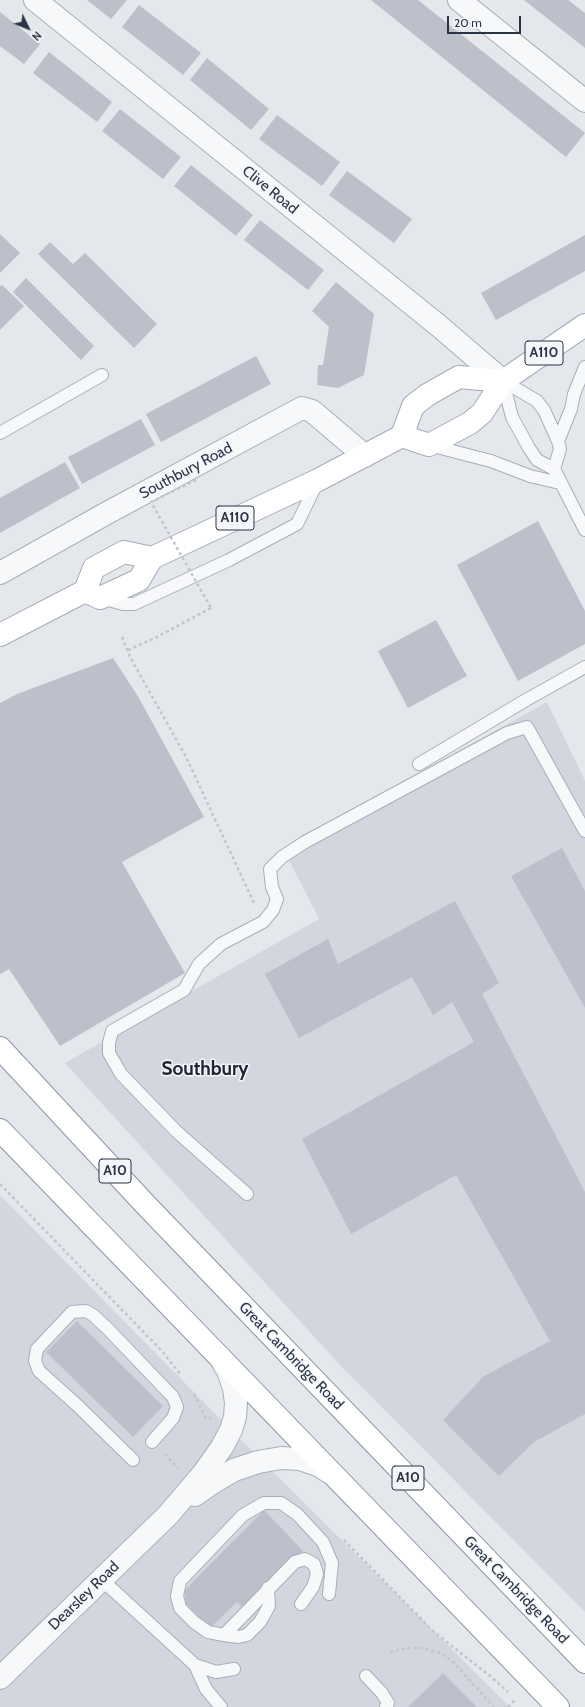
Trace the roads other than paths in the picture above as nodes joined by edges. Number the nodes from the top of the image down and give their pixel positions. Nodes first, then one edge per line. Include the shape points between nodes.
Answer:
1 (35, 0) edge
2 (459, 0) edge
3 (585, 101) edge
4 (585, 325) edge
5 (585, 366) edge
6 (102, 375) dead end
7 (503, 380) junction
8 (0, 434) edge
9 (402, 436) junction
10 (558, 441) junction
11 (429, 446) junction
12 (365, 456) junction
13 (554, 469) junction
14 (318, 480) junction
15 (560, 483) junction
16 (585, 530) edge
17 (152, 558) junction
18 (0, 573) edge
19 (93, 594) junction
20 (0, 635) edge
21 (585, 667) edge
22 (419, 764) dead end
23 (585, 831) edge
24 (0, 1048) edge
25 (0, 1130) edge
26 (246, 1194) dead end
27 (220, 1357) junction
28 (152, 1442) road end
29 (133, 1460) dead end
30 (336, 1476) junction
31 (168, 1515) junction
32 (102, 1580) junction
33 (329, 1594) dead end
34 (301, 1604) dead end
35 (585, 1662) edge
36 (195, 1665) junction
37 (234, 1669) dead end
38 (366, 1676) dead end
39 (0, 1678) edge
40 (221, 1707) edge
41 (386, 1707) edge
42 (558, 1707) edge

1 - 7 street, Clive Road
2 - 3 street
4 - 7 main road, A110
5 - 10 lane
6 - 8 lane
7 - 9 main road via 459,377 413,406
7 - 10 lane via 538,401
7 - 11 main road, A110 via 482,414
7 - 13 lane via 512,417 529,448 537,460
9 - 11 main road
9 - 12 main road, A110
10 - 13 lane via 560,449
11 - 15 lane via 484,459 530,476
12 - 14 main road, A110
12 - 18 street, Southbury Road via 312,411 302,408
13 - 15 lane
14 - 17 main road, A110
14 - 19 lane via 297,524 229,560 134,604 123,604
15 - 16 lane
17 - 19 main road via 139,580
17 - 19 main road via 124,552 94,568
19 - 20 main road
21 - 22 lane
23 - 26 lane via 527,726 497,737 282,857 270,869 277,900 263,922 221,944 199,964 184,990 128,1020 112,1032 109,1053 121,1074 176,1131
24 - 35 main road, Great Cambridge Road / A10 via 144,1203
25 - 27 main road
27 - 30 main road
27 - 31 street, Dearsley Road via 234,1388 236,1403 231,1430 222,1447
28 - 29 lane via 173,1418 177,1407 173,1397 93,1315 86,1311 72,1312 37,1349 36,1361 39,1371
30 - 31 street, Dearsley Road via 318,1465 300,1459 281,1458 258,1462 234,1470
30 - 42 main road
31 - 32 street, Dearsley Road
32 - 36 lane
32 - 39 street, Dearsley Road
33 - 34 lane via 332,1563 323,1542 297,1514 281,1503 264,1503 243,1515 180,1581 177,1596 180,1608 194,1622 208,1632 224,1635 295,1562 305,1559 314,1564 317,1574 313,1587
36 - 37 lane via 216,1672
36 - 40 lane via 206,1689
38 - 41 lane via 382,1693 388,1703

